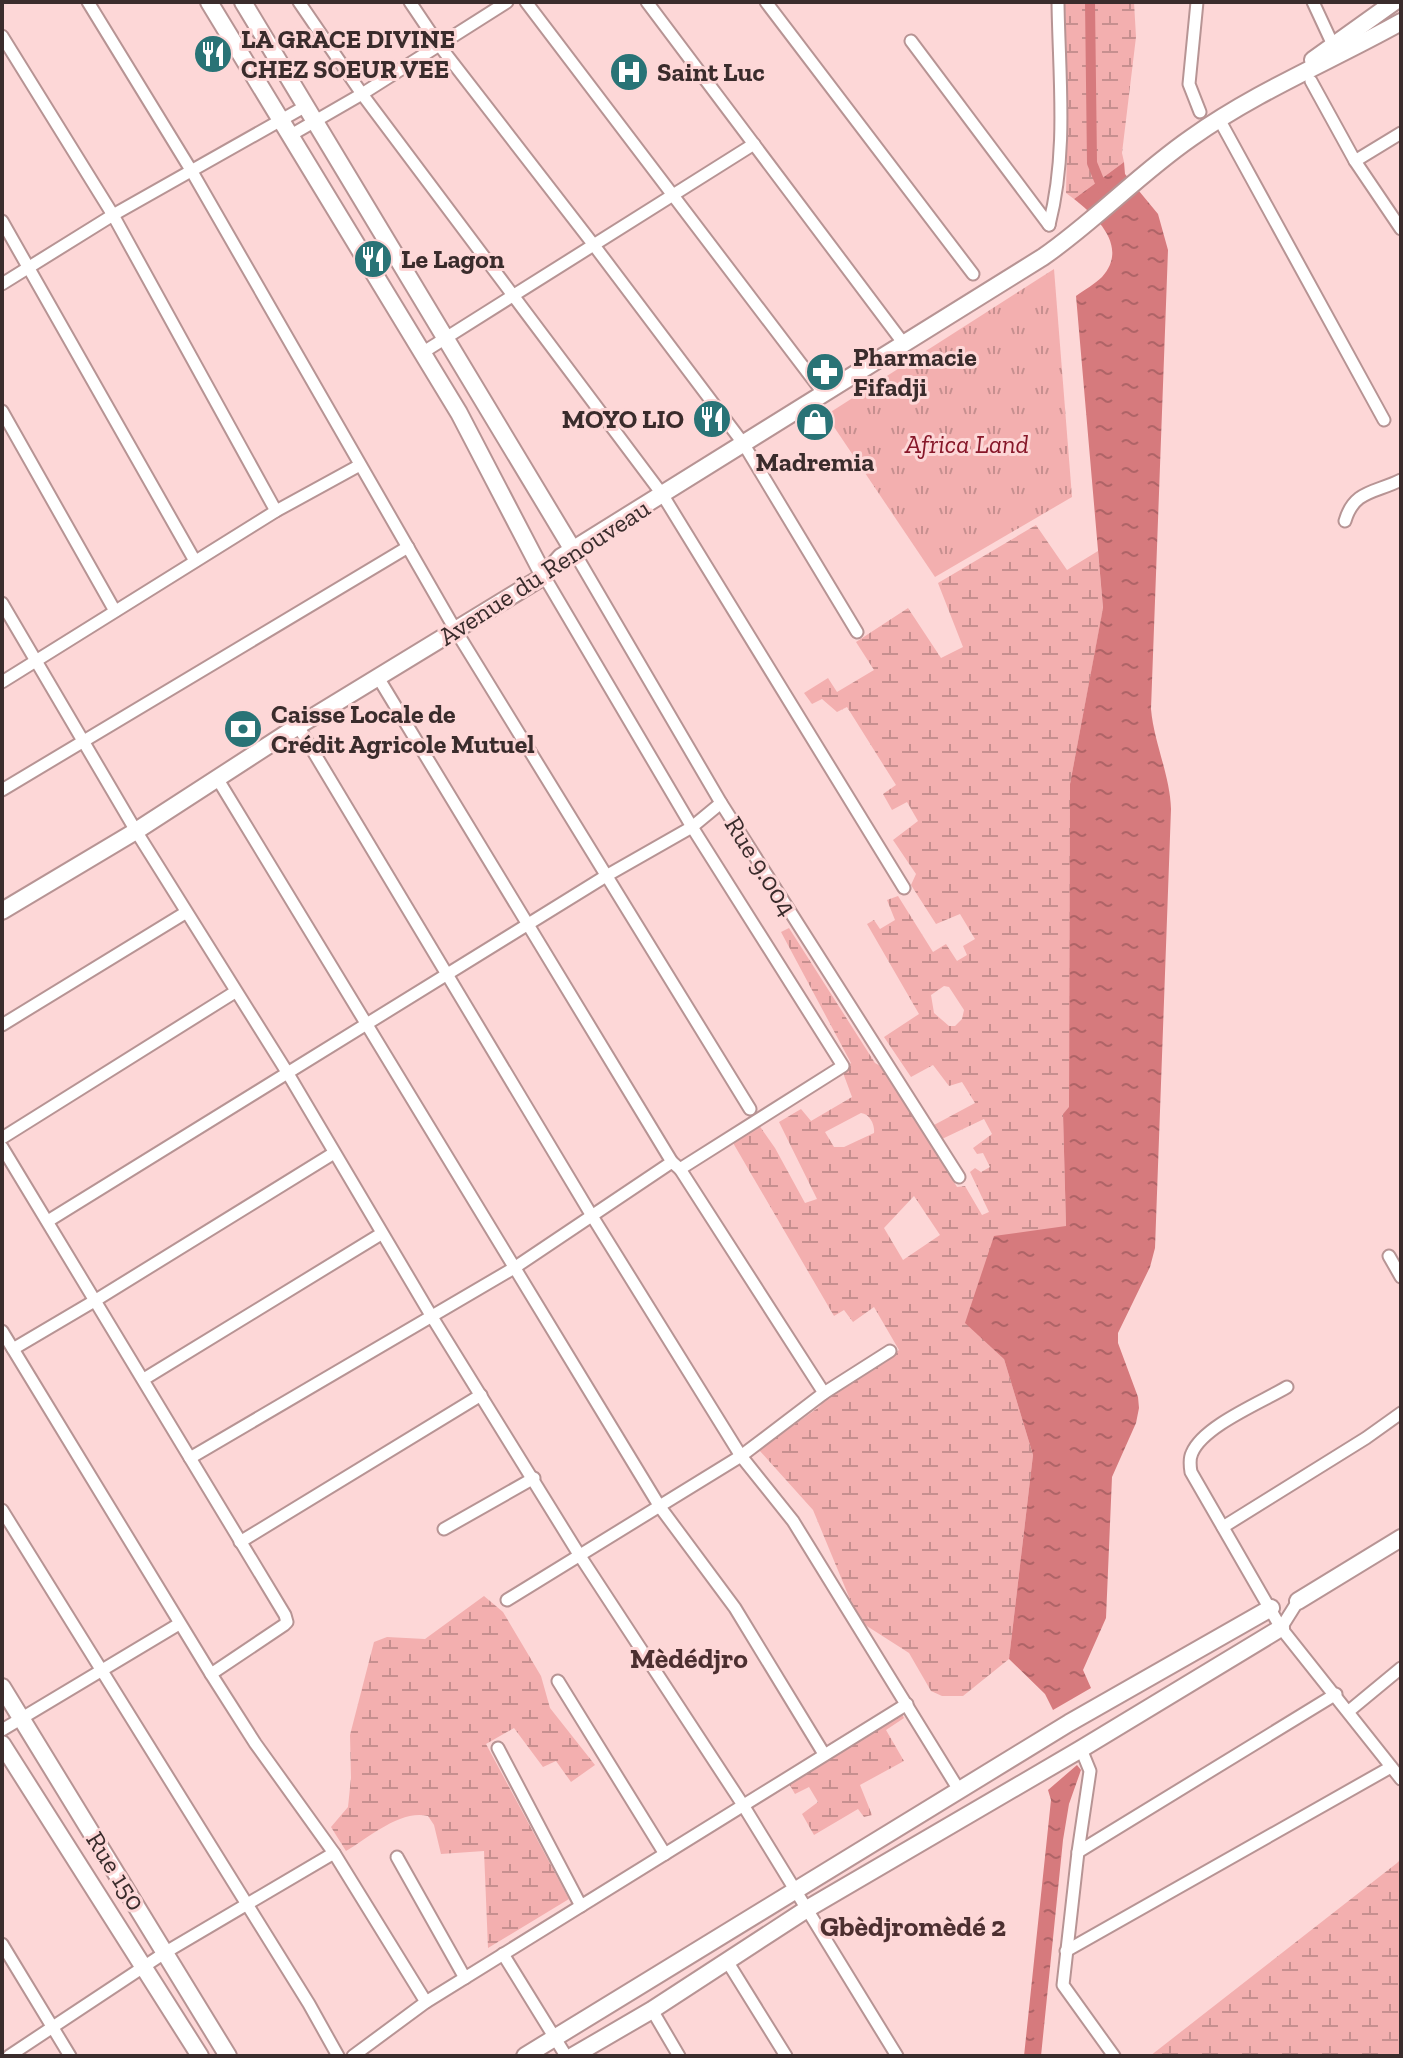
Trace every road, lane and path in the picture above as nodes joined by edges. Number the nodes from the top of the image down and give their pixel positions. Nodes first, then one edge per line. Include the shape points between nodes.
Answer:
1 (88, 2) edge
2 (209, 2) edge
3 (243, 2) edge
4 (299, 2) edge
5 (410, 2) edge
6 (507, 2) edge
7 (526, 2) edge
8 (647, 2) edge
9 (766, 2) edge
10 (1058, 2) edge
11 (1197, 2) edge
12 (1313, 2) edge
13 (1394, 2) edge
14 (1401, 22) edge
15 (2, 36) edge
16 (911, 41) dead end
17 (439, 45) junction
18 (1333, 45) junction
19 (1286, 80) junction
20 (1311, 81) dead end
21 (362, 94) junction
22 (1200, 112) dead end
23 (311, 113) junction
24 (1219, 119) junction
25 (287, 128) junction
26 (1401, 133) edge
27 (754, 144) junction
28 (1355, 161) junction
29 (191, 170) junction
30 (673, 195) junction
31 (113, 215) junction
32 (2, 221) edge
33 (1400, 226) edge
34 (593, 244) junction
35 (30, 266) junction
36 (973, 274) dead end
37 (2, 284) edge
38 (512, 294) junction
39 (446, 338) junction
40 (904, 344) junction
41 (422, 353) junction
42 (824, 394) junction
43 (2, 411) edge
44 (1384, 420) dead end
45 (743, 443) junction
46 (360, 465) junction
47 (1401, 480) edge
48 (662, 494) junction
49 (276, 511) junction
50 (1345, 521) dead end
51 (408, 547) junction
52 (567, 554) junction
53 (195, 561) junction
54 (544, 576) junction
55 (2, 603) edge
56 (115, 611) junction
57 (456, 631) junction
58 (857, 632) dead end
59 (36, 662) junction
60 (379, 679) junction
61 (2, 682) edge
62 (298, 726) junction
63 (83, 740) junction
64 (217, 778) junction
65 (2, 790) edge
66 (721, 803) junction
67 (692, 827) junction
68 (136, 831) junction
69 (606, 876) junction
70 (904, 888) dead end
71 (2, 911) edge
72 (185, 913) junction
73 (527, 925) junction
74 (448, 973) junction
75 (235, 992) junction
76 (365, 1024) junction
77 (2, 1025) edge
78 (287, 1072) junction
79 (750, 1109) dead end
80 (2, 1138) edge
81 (2, 1147) edge
82 (334, 1153) junction
83 (676, 1165) junction
84 (959, 1177) dead end
85 (592, 1216) junction
86 (48, 1221) junction
87 (381, 1234) junction
88 (1389, 1256) dead end
89 (514, 1268) junction
90 (1401, 1277) edge
91 (96, 1300) junction
92 (432, 1317) junction
93 (2, 1331) edge
94 (13, 1349) junction
95 (890, 1351) dead end
96 (144, 1379) junction
97 (1287, 1387) dead end
98 (824, 1393) junction
99 (481, 1395) junction
100 (1401, 1413) edge
101 (741, 1456) junction
102 (190, 1458) junction
103 (534, 1478) junction
104 (660, 1507) junction
105 (2, 1510) edge
106 (1223, 1527) junction
107 (444, 1529) dead end
108 (1401, 1538) edge
109 (240, 1542) junction
110 (580, 1556) junction
111 (507, 1600) dead end
112 (1298, 1601) junction
113 (1271, 1608) junction
114 (179, 1624) junction
115 (1281, 1628) junction
116 (1401, 1668) edge
117 (103, 1670) junction
118 (211, 1674) junction
119 (558, 1681) dead end
120 (2, 1687) edge
121 (1336, 1694) junction
122 (907, 1704) junction
123 (1349, 1711) junction
124 (20, 1717) junction
125 (2, 1730) edge
126 (2, 1744) edge
127 (498, 1748) dead end
128 (1081, 1749) junction
129 (824, 1754) junction
130 (1391, 1767) junction
131 (1401, 1779) edge
132 (959, 1790) junction
133 (743, 1805) junction
134 (1078, 1852) junction
135 (334, 1853) junction
136 (665, 1854) junction
137 (397, 1857) dead end
138 (795, 1889) junction
139 (248, 1905) junction
140 (581, 1906) junction
141 (807, 1909) junction
142 (2, 1944) edge
143 (1066, 1951) junction
144 (166, 1952) junction
145 (503, 1954) junction
146 (727, 1961) junction
147 (145, 1967) junction
148 (465, 1978) junction
149 (426, 2002) junction
150 (652, 2010) junction
151 (52, 2029) junction
152 (554, 2038) junction
153 (9, 2056) edge
154 (70, 2056) edge
155 (200, 2056) edge
156 (228, 2056) edge
157 (338, 2056) edge
158 (353, 2056) edge
159 (525, 2056) edge
160 (566, 2056) edge
161 (573, 2056) edge
162 (679, 2056) edge
163 (786, 2056) edge
164 (897, 2056) edge
165 (1114, 2056) edge

1 - 29 street
2 - 25 street
3 - 23 street
4 - 21 street
5 - 17 street
6 - 17 street
7 - 30 street
8 - 27 street
9 - 36 street
10 - 16 street via 1062,141 1049,225
11 - 22 street via 1189,84
12 - 18 street
13 - 18 street
14 - 19 street
15 - 31 street
17 - 21 street
17 - 34 street
18 - 19 street
19 - 24 street
20 - 28 street
21 - 23 street
21 - 38 street
23 - 25 street
23 - 39 street
24 - 40 street, Avenue du Renouveau via 1043,257
24 - 44 street
25 - 29 street
25 - 41 street
26 - 28 street
27 - 30 street
27 - 40 street
28 - 33 street
29 - 31 street
29 - 46 street
30 - 34 street
30 - 42 street
31 - 35 street
31 - 49 street
32 - 35 street
34 - 38 street
34 - 45 street
35 - 37 street
35 - 53 street
38 - 39 street
38 - 48 street
39 - 41 street
39 - 52 street
40 - 42 street, Avenue du Renouveau
41 - 54 street
42 - 45 street, Avenue du Renouveau
43 - 56 street
45 - 48 street, Avenue du Renouveau
45 - 58 street
46 - 49 street
46 - 51 street
47 - 50 street via 1356,498
48 - 52 street, Avenue du Renouveau
48 - 70 street
49 - 53 street
51 - 57 street
51 - 63 street
52 - 54 street, Avenue du Renouveau
52 - 66 street, Rue 9.004
53 - 56 street
54 - 57 street, Avenue du Renouveau
54 - 67 street, Rue 9.004
55 - 59 street
56 - 59 street
57 - 60 street, Avenue du Renouveau
57 - 69 street
59 - 61 street
59 - 63 street
60 - 62 street, Avenue du Renouveau
60 - 73 street
62 - 64 street, Avenue du Renouveau
62 - 74 street
63 - 65 street
63 - 68 street
64 - 68 street, Avenue du Renouveau
64 - 76 street
66 - 67 street
66 - 84 street, Rue 9.004
67 - 69 street
67 - 83 street, Rue 9.004 via 843,1066
68 - 71 street, Avenue du Renouveau
68 - 72 street
69 - 73 street
69 - 79 street
72 - 75 street
72 - 77 street
73 - 74 street
73 - 83 street
74 - 76 street
74 - 85 street
75 - 78 street
75 - 80 street
76 - 78 street
76 - 89 street
78 - 82 street
78 - 86 street
81 - 86 street
82 - 87 street
82 - 91 street
83 - 85 street
83 - 98 street
85 - 89 street
85 - 101 street
86 - 91 street
87 - 92 street
87 - 96 street
88 - 90 street
89 - 92 street
89 - 104 street
91 - 94 street
91 - 96 street
92 - 99 street
92 - 102 street
93 - 94 street
94 - 114 street
95 - 98 street
96 - 102 street
97 - 106 street via 1215,1428 1192,1453 1191,1472
98 - 101 street
99 - 103 street
99 - 109 street
100 - 106 street
101 - 104 street
101 - 122 street via 793,1521
102 - 109 street
103 - 107 street
103 - 110 street
104 - 110 street
104 - 129 street via 735,1608
105 - 117 street
106 - 113 street
108 - 112 street
109 - 118 street via 287,1622
110 - 111 street
110 - 133 street
112 - 113 street
112 - 115 street
113 - 115 street
113 - 132 street
114 - 117 street
114 - 118 street
115 - 121 street
115 - 128 street
116 - 123 street
117 - 124 street
117 - 139 street
118 - 135 street
119 - 136 street
120 - 124 street, Rue 150
121 - 123 street
121 - 134 street
122 - 129 street
122 - 132 street
123 - 130 street
124 - 125 street
124 - 144 street, Rue 150
126 - 147 street, Rue 150
127 - 140 street
128 - 134 street via 1090,1771
128 - 141 street
129 - 133 street
130 - 131 street
130 - 143 street
132 - 138 street
133 - 136 street
133 - 138 street
134 - 143 street
135 - 139 street
135 - 149 street
136 - 140 street
137 - 148 street
138 - 141 street
138 - 152 street
139 - 144 street
139 - 157 street
140 - 145 street
141 - 146 street
141 - 164 street
142 - 151 street
143 - 165 street via 1063,1985
144 - 147 street
144 - 156 street, Rue 150
145 - 148 street
145 - 152 street
146 - 150 street
146 - 163 street
147 - 151 street
147 - 155 street, Rue 150
148 - 149 street
149 - 158 street
150 - 161 street
150 - 162 street
151 - 153 street
151 - 154 street
152 - 159 street
152 - 160 street

